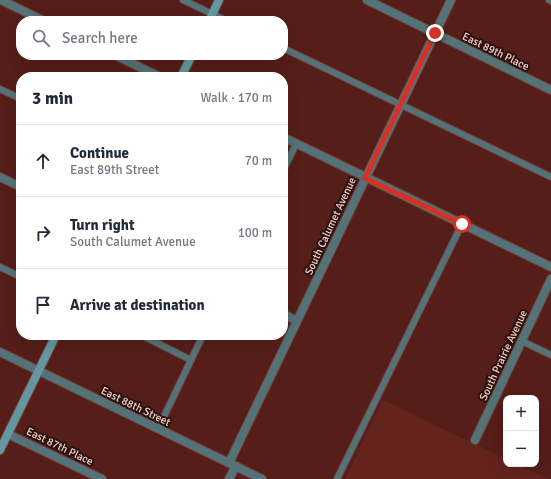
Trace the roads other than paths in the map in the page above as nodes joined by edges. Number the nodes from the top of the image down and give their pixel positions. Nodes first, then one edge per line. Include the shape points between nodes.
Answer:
1 (1, 0) edge
2 (183, 0) edge
3 (219, 0) edge
4 (367, 0) edge
5 (451, 0) edge
6 (34, 16) edge
7 (208, 16) edge
8 (211, 16) edge
9 (435, 33) junction
10 (288, 50) edge
11 (124, 60) edge
12 (190, 60) edge
13 (150, 72) edge
14 (184, 72) edge
15 (0, 89) edge
16 (551, 90) edge
17 (16, 97) edge
18 (400, 105) junction
19 (288, 140) edge
20 (296, 144) junction
21 (288, 161) edge
22 (0, 177) edge
23 (551, 177) edge
24 (365, 178) junction
25 (16, 185) edge
26 (462, 224) junction
27 (0, 267) edge
28 (551, 267) edge
29 (16, 275) edge
30 (551, 279) edge
31 (288, 316) edge
32 (297, 321) junction
33 (54, 340) edge
34 (151, 340) edge
35 (201, 340) edge
36 (522, 341) junction
37 (0, 352) edge
38 (551, 355) edge
39 (191, 360) junction
40 (39, 371) junction
41 (158, 429) junction
42 (8, 434) junction
43 (475, 440) dead end
44 (1, 445) edge
45 (232, 465) junction
46 (102, 479) edge
47 (229, 479) edge
48 (262, 479) edge
49 (337, 479) edge

1 - 6 street
2 - 7 lane
3 - 8 street
4 - 9 street, East 89th Place
5 - 9 street, South Calumet Avenue
9 - 16 street, East 89th Place
9 - 18 street, South Calumet Avenue
10 - 18 lane
11 - 13 street
12 - 14 street
15 - 17 lane
18 - 23 lane
18 - 24 street, South Calumet Avenue
19 - 20 street
20 - 21 lane
20 - 24 street
22 - 25 street
24 - 26 street
24 - 32 street, South Calumet Avenue
26 - 28 street
26 - 49 lane
27 - 29 lane
30 - 36 street, South Prairie Avenue
31 - 32 street
32 - 45 street, South Calumet Avenue
33 - 40 street
34 - 39 lane
35 - 39 lane
36 - 38 lane
36 - 43 street, South Prairie Avenue
37 - 40 street, East 88th Street
39 - 41 lane
40 - 41 street, East 88th Street
40 - 42 street
41 - 45 street, East 88th Street
42 - 44 street
42 - 46 street, East 87th Place
45 - 47 street, South Calumet Avenue
45 - 48 street, East 88th Street

